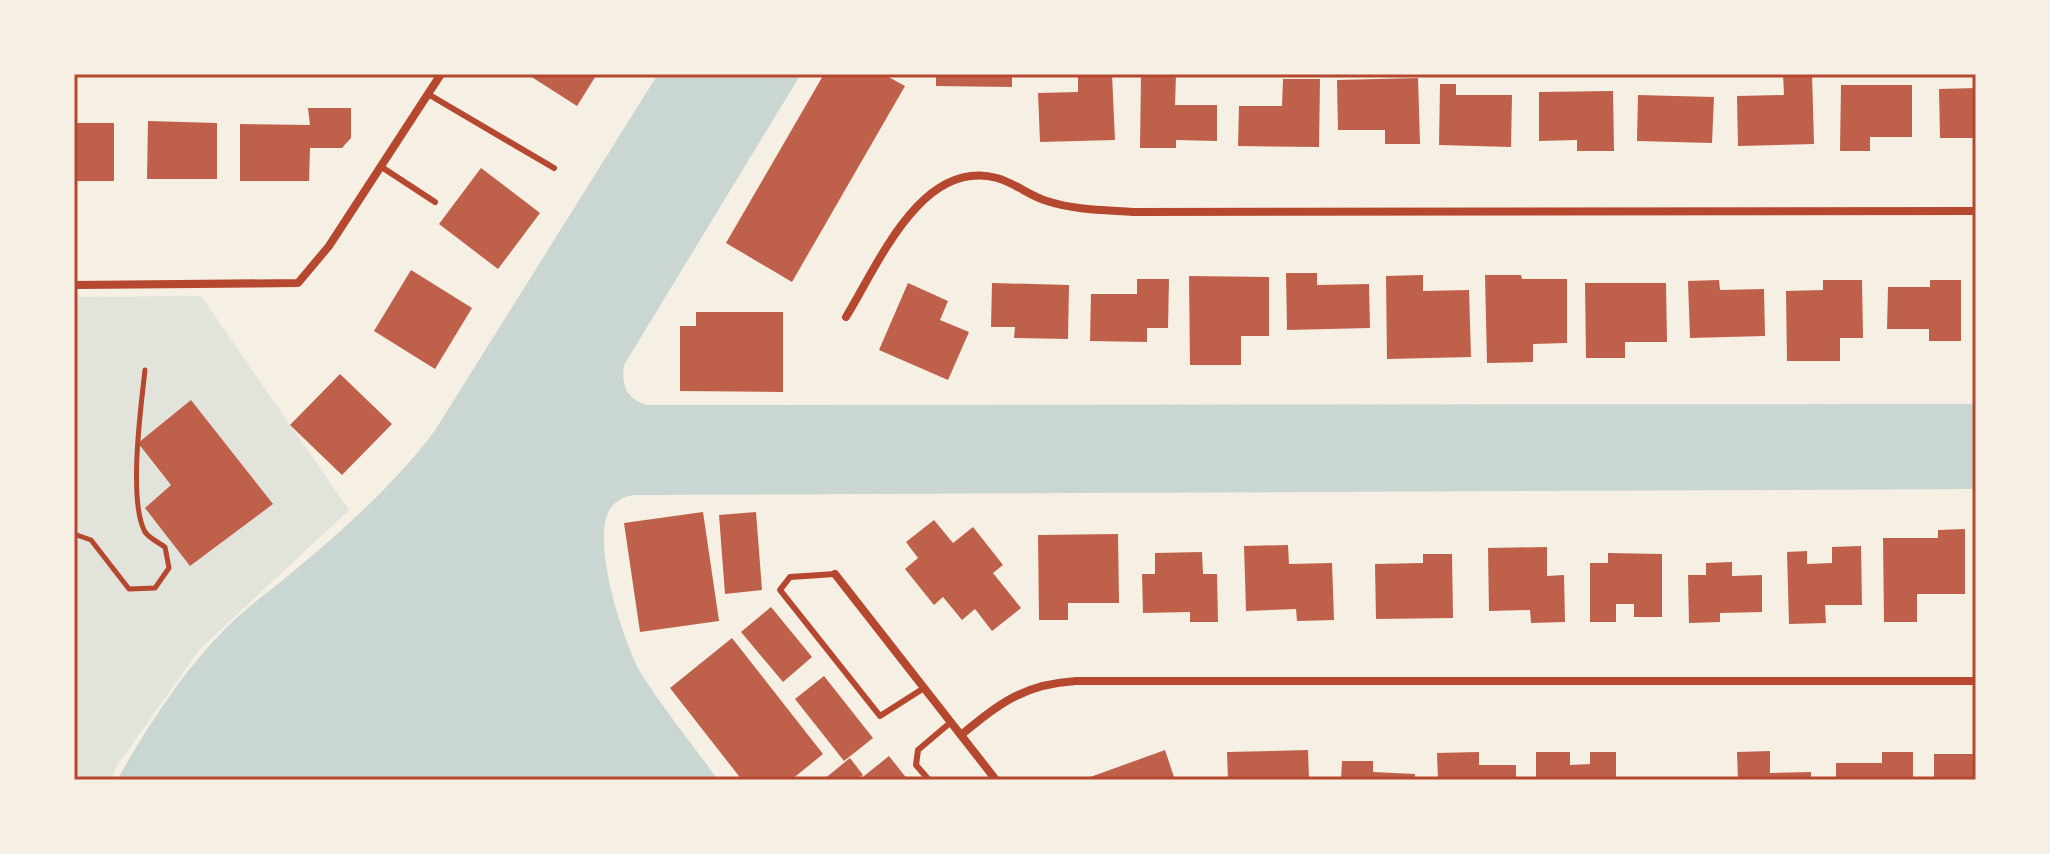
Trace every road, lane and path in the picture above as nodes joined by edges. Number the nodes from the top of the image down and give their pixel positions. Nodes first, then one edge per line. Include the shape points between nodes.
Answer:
1 (441, 74) edge
2 (428, 94) junction
3 (380, 166) junction
4 (554, 168) dead end
5 (435, 202) dead end
6 (1976, 211) edge
7 (74, 285) edge
8 (846, 317) dead end
9 (145, 370) dead end
10 (74, 534) edge
11 (835, 574) joint
12 (1976, 681) edge
13 (924, 688) junction
14 (951, 722) junction
15 (961, 735) junction
16 (929, 780) edge
17 (996, 780) edge

1 - 2 street
2 - 3 street
2 - 4 lane
3 - 5 lane
3 - 7 street via 329,246 298,283
6 - 8 street via 1133,212 1061,205 998,179 968,176 934,190 918,204
9 - 10 path via 139,514 146,535 165,547 169,568 155,588 129,589 91,540
11 - 13 street
11 - 13 lane via 790,577 780,590 880,716
12 - 15 street via 1076,681 1017,694
13 - 14 street
14 - 15 street
14 - 16 lane via 918,750 916,765
15 - 17 street

